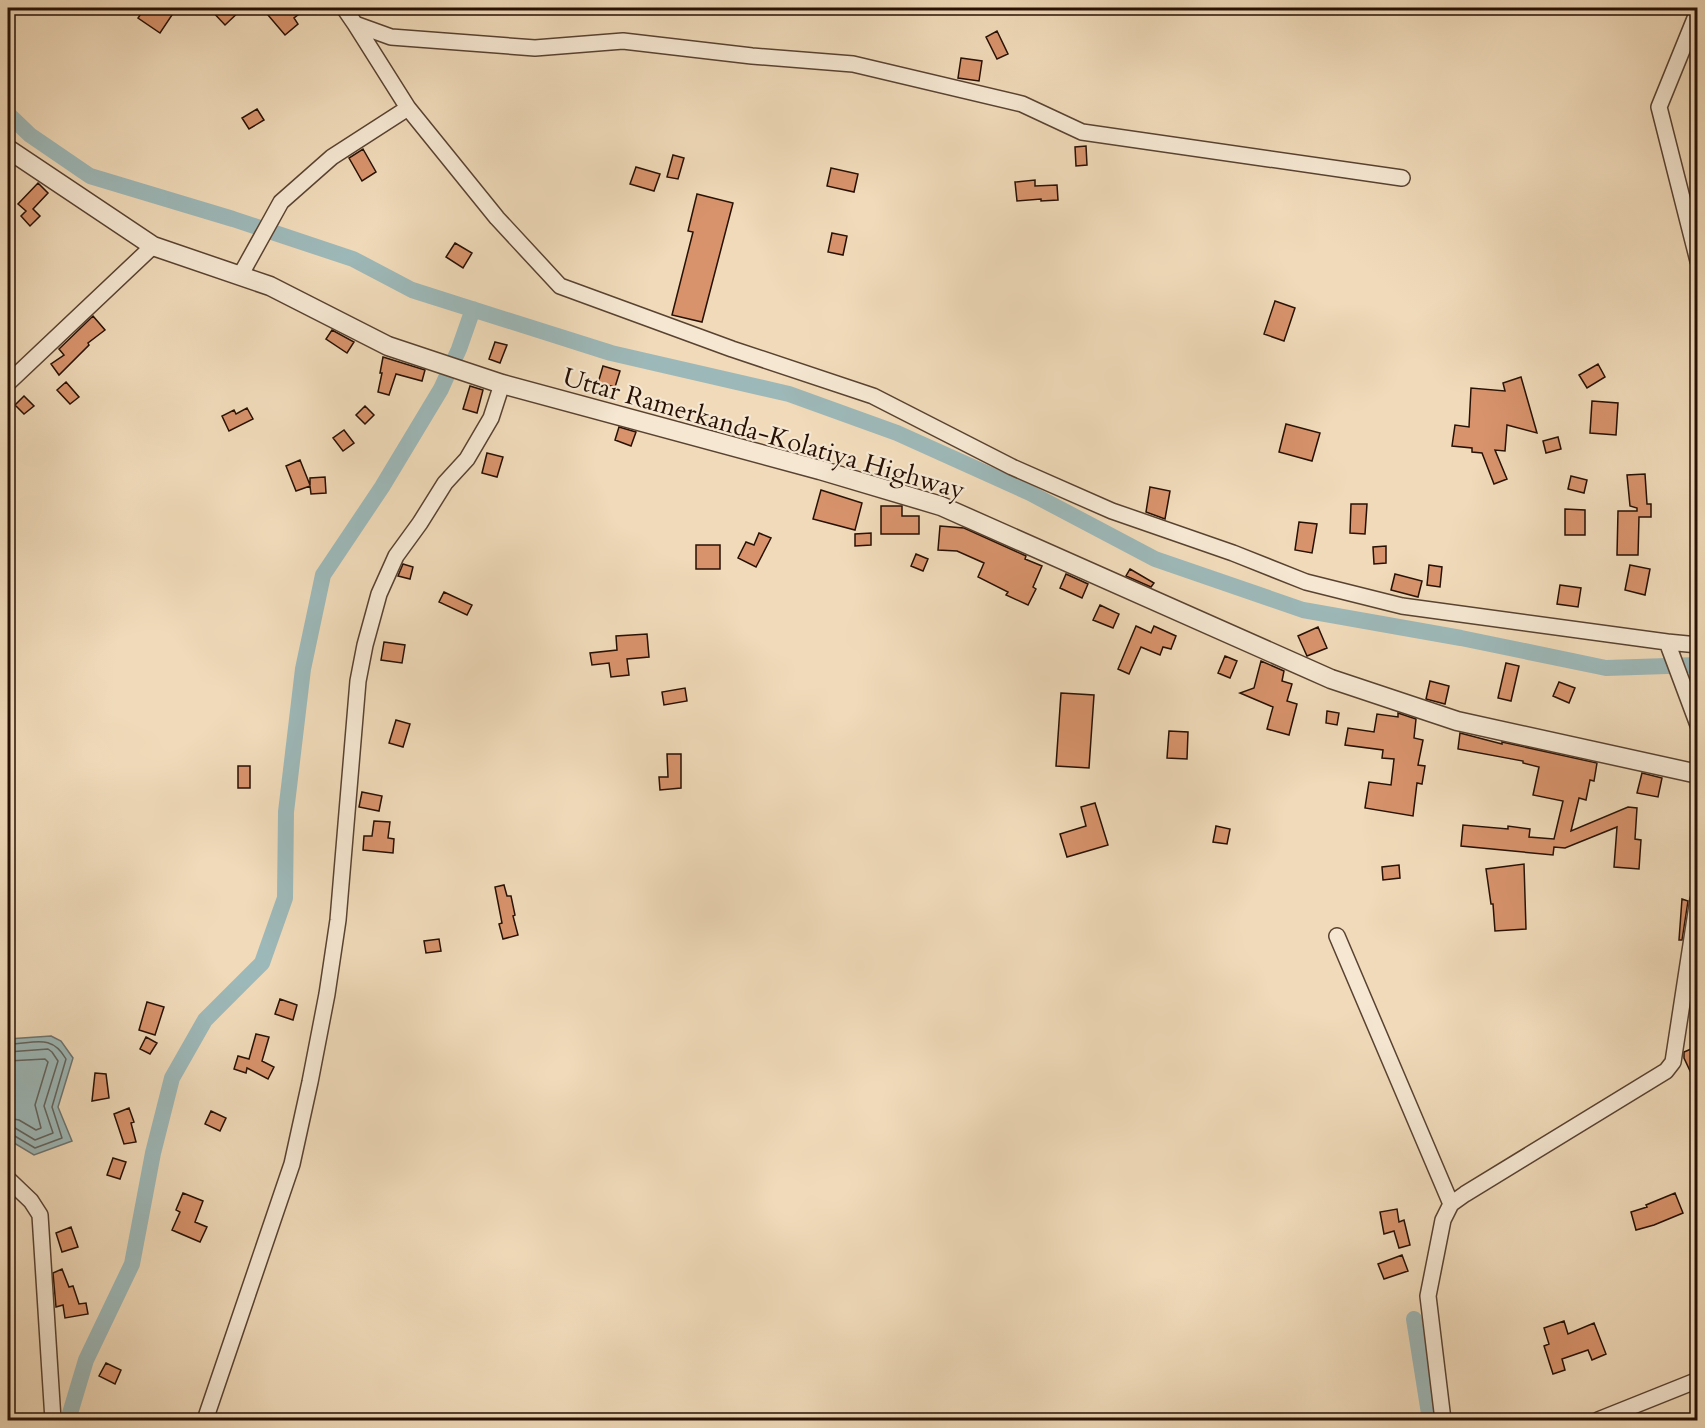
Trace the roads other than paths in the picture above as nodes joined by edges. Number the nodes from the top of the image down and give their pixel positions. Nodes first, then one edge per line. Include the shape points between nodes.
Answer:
1 (344, 8) edge
2 (1698, 12) edge
3 (355, 24) junction
4 (408, 108) junction
5 (8, 149) edge
6 (1402, 178) dead end
7 (153, 246) junction
8 (1698, 261) edge
9 (240, 276) junction
10 (497, 382) junction
11 (8, 383) edge
12 (1698, 645) edge
13 (1669, 646) junction
14 (1698, 724) edge
15 (1698, 774) edge
16 (1698, 899) edge
17 (1337, 936) dead end
18 (8, 1179) edge
19 (1451, 1204) junction
20 (1698, 1380) edge
21 (53, 1420) edge
22 (205, 1420) edge
23 (1443, 1420) edge
24 (1598, 1420) edge

1 - 3 street
2 - 8 street via 1659,107
3 - 4 street
3 - 6 street via 391,37 415,39 535,48 623,41 852,64 1022,104 1083,132
4 - 9 street via 332,157 281,202
4 - 13 street via 496,218 560,286 873,396 1012,467 1112,511 1306,582 1402,606
5 - 7 street, Uttar Ramerkanda-Kolatiya Highway
7 - 9 street, Uttar Ramerkanda-Kolatiya Highway
7 - 11 street
9 - 10 street, Uttar Ramerkanda-Kolatiya Highway via 270,286 388,346
10 - 15 street, Uttar Ramerkanda-Kolatiya Highway via 941,506 1331,679 1457,721
10 - 22 street via 491,418 467,459 445,483 396,556 376,604 358,681 338,920 310,1082 292,1164
12 - 13 street
13 - 14 street
16 - 19 street via 1673,1062 1666,1071
17 - 19 street
18 - 21 street via 40,1215
19 - 23 street via 1443,1220 1428,1296
20 - 24 street

